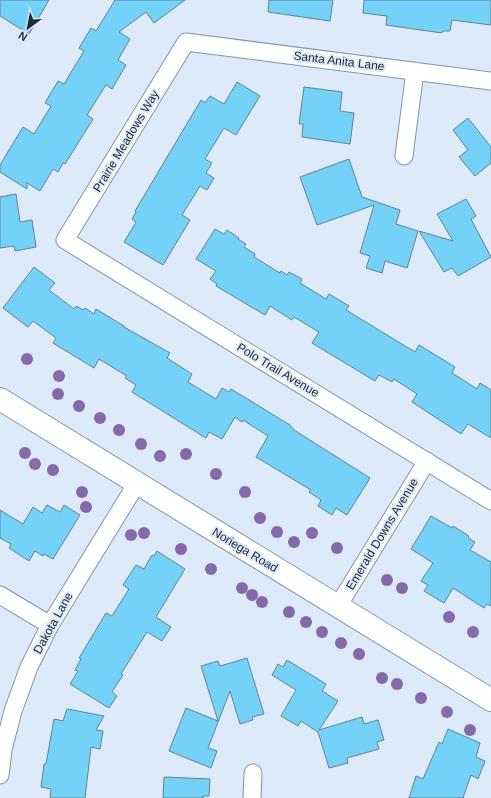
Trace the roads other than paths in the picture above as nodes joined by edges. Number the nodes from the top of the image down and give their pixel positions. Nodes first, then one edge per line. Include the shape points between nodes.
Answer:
1 (186, 42) joint
2 (415, 71) junction
3 (491, 81) edge
4 (404, 156) dead end
5 (65, 240) joint
6 (0, 399) edge
7 (427, 461) junction
8 (136, 483) junction
9 (491, 501) edge
10 (0, 595) edge
11 (338, 606) junction
12 (50, 624) junction
13 (491, 700) edge
14 (253, 773) dead end
15 (0, 775) edge
16 (252, 798) edge

1 - 2 street, Santa Anita Lane
1 - 5 street, Prairie Meadows Way
2 - 3 street, Santa Anita Lane
2 - 4 street
5 - 7 street, Polo Trail Avenue
6 - 8 street, Noriega Road
7 - 9 street, Polo Trail Avenue
7 - 11 street, Emerald Downs Avenue
8 - 11 street, Noriega Road
8 - 12 street, Dakota Lane
10 - 12 street
11 - 13 street, Noriega Road
12 - 15 street, Dakota Lane via 28,667 13,711 3,750
14 - 16 street

